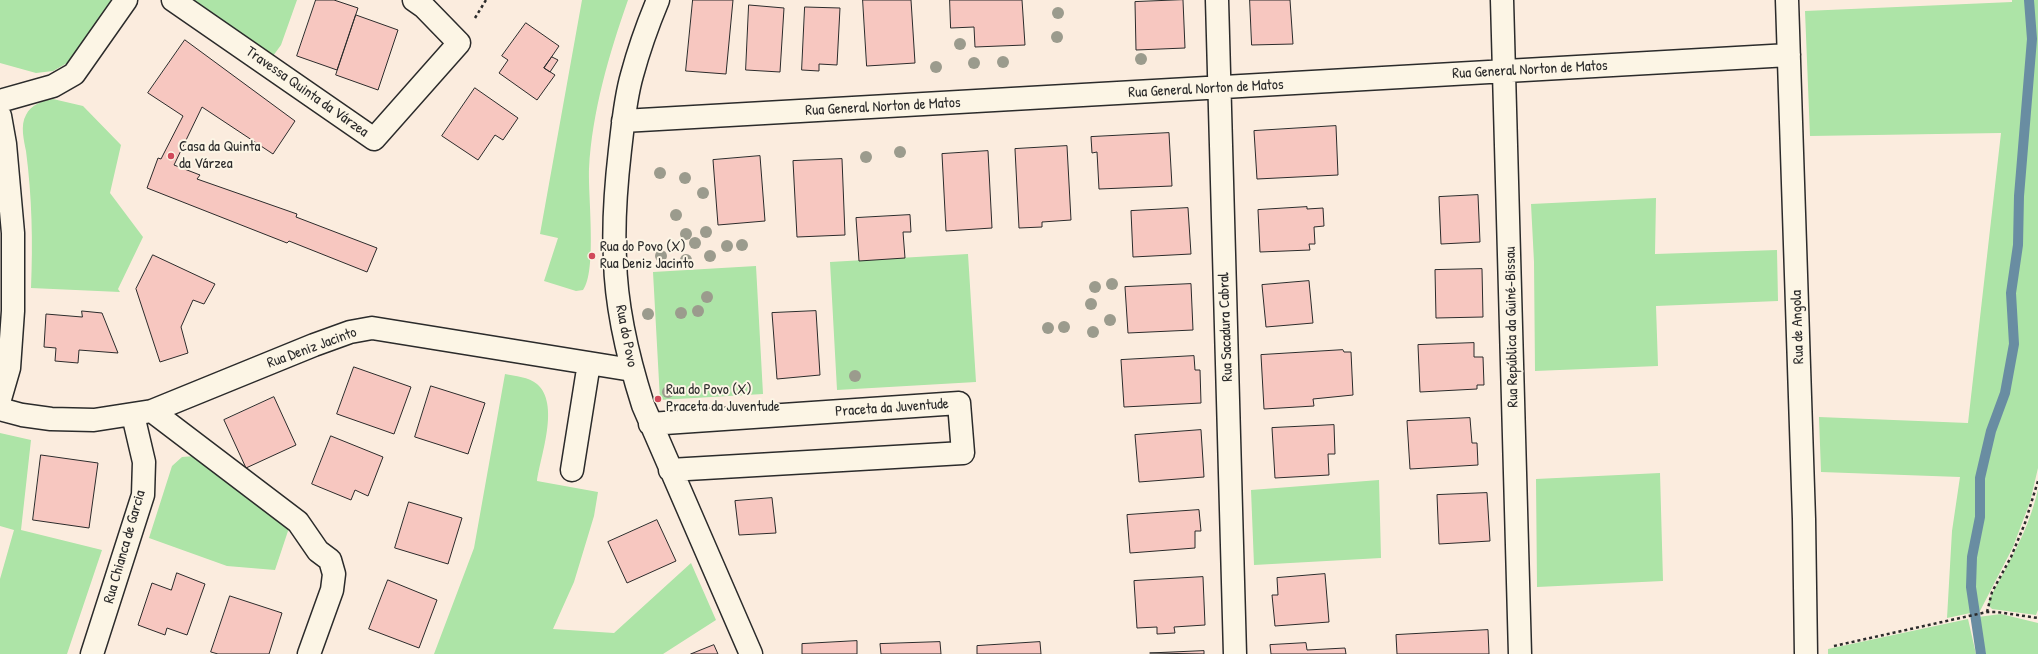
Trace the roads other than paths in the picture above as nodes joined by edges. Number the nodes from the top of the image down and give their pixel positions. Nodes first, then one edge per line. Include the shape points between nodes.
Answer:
1 (126, 0) edge
2 (173, 0) edge
3 (414, 0) edge
4 (658, 0) edge
5 (1217, 0) edge
6 (1502, 0) edge
7 (1787, 0) edge
8 (1789, 55) junction
9 (1505, 72) junction
10 (1219, 88) junction
11 (0, 101) edge
12 (0, 116) edge
13 (623, 121) junction
14 (3, 146) edge
15 (589, 363) junction
16 (632, 370) junction
17 (0, 399) edge
18 (0, 410) edge
19 (142, 413) junction
20 (650, 424) junction
21 (572, 470) dead end
22 (670, 470) junction
23 (1806, 653) edge
24 (92, 654) edge
25 (310, 654) edge
26 (751, 654) edge
27 (1235, 654) edge
28 (1520, 654) edge

1 - 11 street via 74,74 53,86
2 - 3 street, Travessa Quinta da Várzea via 374,139 460,43
4 - 13 street, Rua do Povo via 631,76
5 - 10 street, Rua Sacadura Cabral
6 - 9 street, Rua República da Guiné-Bissau
7 - 8 street, Rua de Angola
8 - 9 street, Rua General Norton de Matos
8 - 23 street, Rua de Angola
9 - 10 street, Rua General Norton de Matos
9 - 28 street, Rua República da Guiné-Bissau
10 - 13 street, Rua General Norton de Matos
10 - 27 street, Rua Sacadura Cabral
12 - 14 street
13 - 16 street, Rua do Povo via 614,258 622,321
14 - 17 street via 13,233 13,311 9,368
15 - 16 street, Rua Deniz Jacinto
15 - 19 street, Rua Deniz Jacinto via 372,328 350,332 314,345
15 - 21 street
16 - 20 street, Rua do Povo
18 - 19 street, Rua Deniz Jacinto via 51,419 94,420
19 - 24 street, Rua Chianca de Garcia via 143,495
19 - 25 street via 298,522 318,551 330,560 334,574 332,590
20 - 22 street, Rua do Povo
20 - 22 street, Praceta da Juventude via 959,403 963,453
22 - 26 street, Rua do Povo

